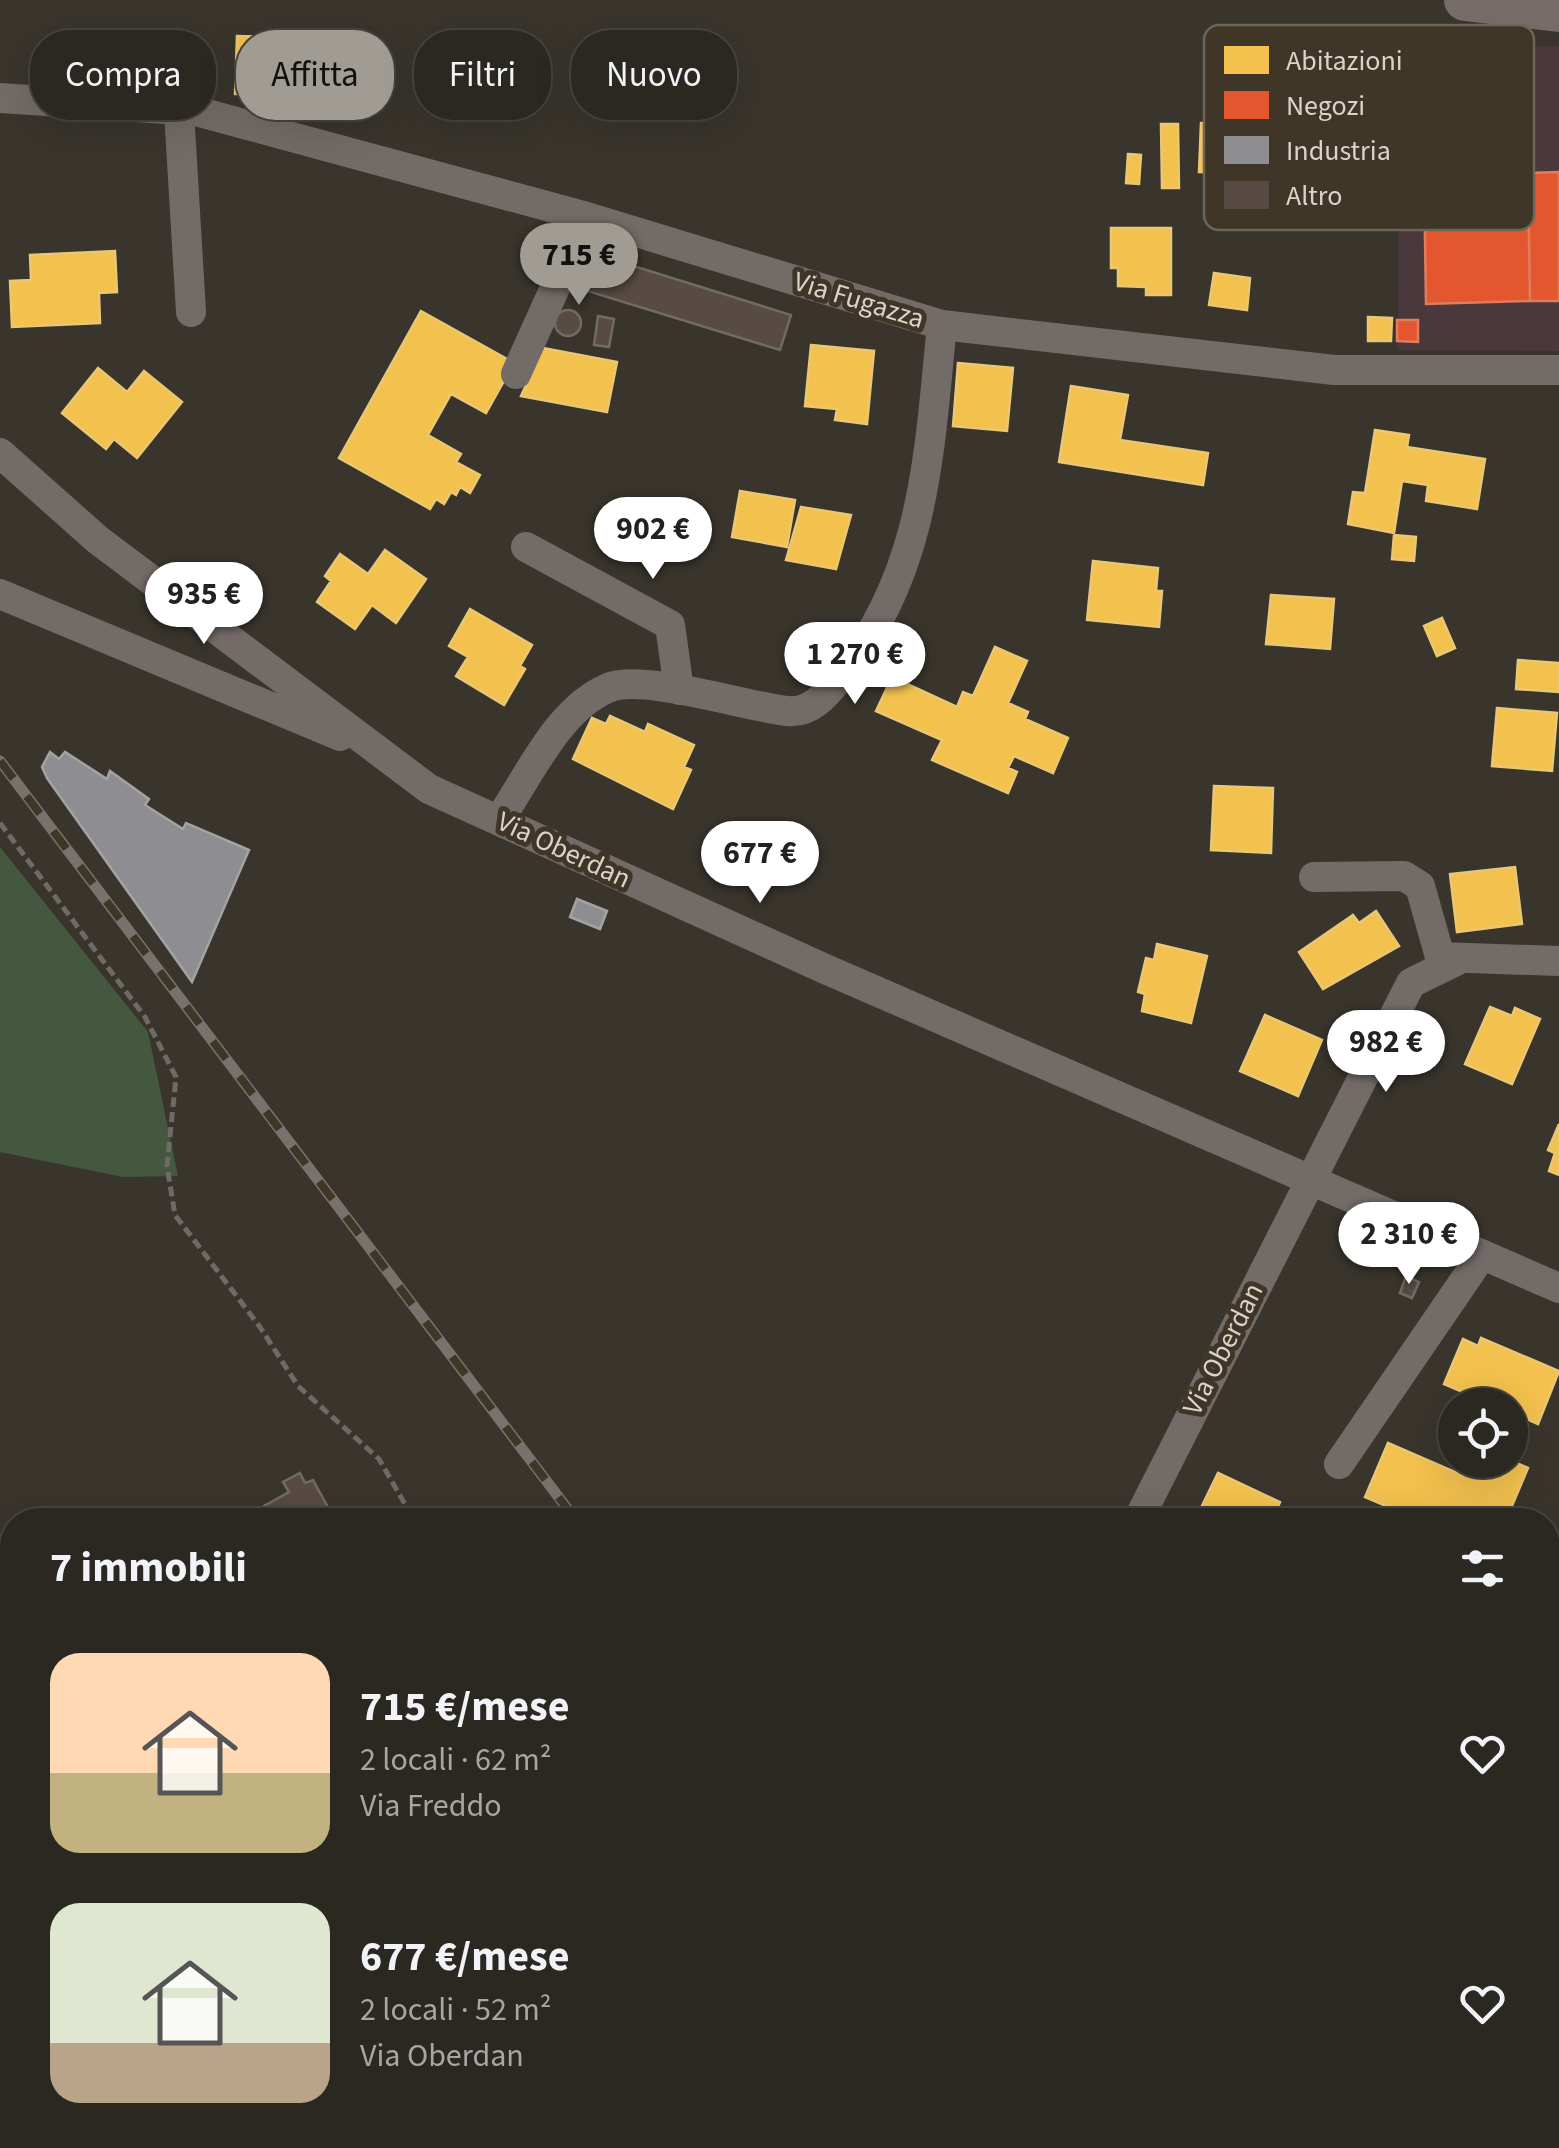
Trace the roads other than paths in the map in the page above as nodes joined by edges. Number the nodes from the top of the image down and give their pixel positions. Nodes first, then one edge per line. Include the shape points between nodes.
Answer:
1 (1465, 0) edge
2 (1559, 12) edge
3 (0, 98) edge
4 (30, 100) edge
5 (216, 116) edge
6 (180, 120) edge
7 (587, 217) junction
8 (192, 312) dead end
9 (942, 325) junction
10 (1559, 370) edge
11 (516, 374) dead end
12 (0, 453) edge
13 (526, 548) dead end
14 (0, 594) edge
15 (680, 690) junction
16 (384, 755) junction
17 (499, 820) junction
18 (1314, 877) dead end
19 (1458, 960) junction
20 (1559, 961) edge
21 (1308, 1179) junction
22 (1482, 1255) junction
23 (1559, 1288) edge
24 (1339, 1464) dead end
25 (1144, 1508) edge

1 - 2 main road
3 - 4 street, Via Fugazza
5 - 7 street, Via Fugazza
6 - 8 street
7 - 9 street, Via Fugazza
7 - 11 street
9 - 10 street, Via Fugazza via 1334,370
9 - 15 street via 925,493 892,599 862,651 820,701 793,712
12 - 16 street, Via Oberdan via 98,540
13 - 15 street via 670,625
14 - 16 street
15 - 17 street via 612,686 576,706
16 - 17 street, Via Oberdan via 430,788
17 - 21 street, Via Oberdan
18 - 19 street via 1404,876 1420,886 1440,956
19 - 20 street
19 - 21 street, Via Oberdan via 1412,982
21 - 22 street, Via Oberdan
21 - 25 street, Via Oberdan
22 - 23 street, Via Oberdan
22 - 24 street

